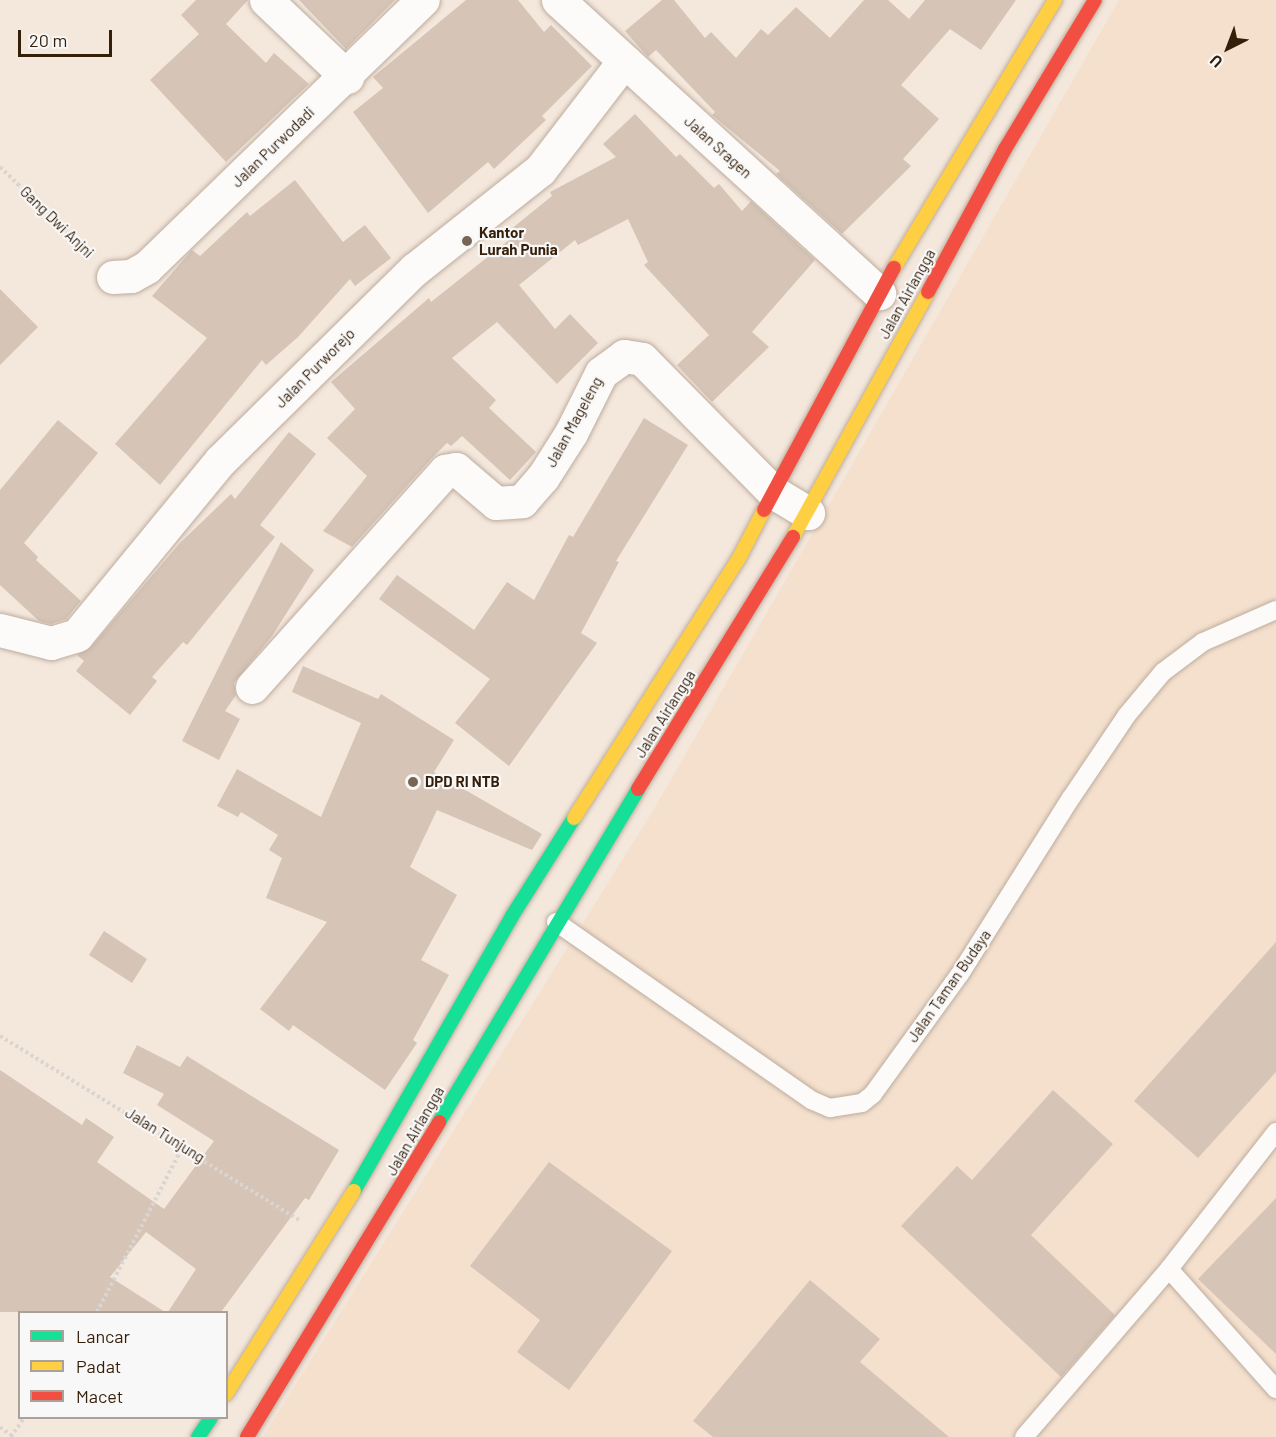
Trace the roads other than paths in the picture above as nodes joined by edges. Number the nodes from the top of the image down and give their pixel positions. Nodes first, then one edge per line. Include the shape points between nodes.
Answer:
1 (266, 0) edge
2 (423, 0) edge
3 (558, 0) edge
4 (1055, 0) edge
5 (1095, 0) edge
6 (624, 61) junction
7 (346, 77) junction
8 (113, 278) road end
9 (879, 293) junction
10 (773, 492) junction
11 (808, 513) junction
12 (1276, 609) edge
13 (0, 630) edge
14 (252, 687) dead end
15 (556, 922) junction
16 (1276, 1132) edge
17 (357, 1206) junction
18 (382, 1219) junction
19 (1169, 1269) junction
20 (1276, 1389) edge
21 (228, 1391) edge
22 (210, 1419) edge
23 (198, 1437) edge
24 (248, 1437) edge
25 (1024, 1437) edge

1 - 7 street
2 - 7 street, Jalan Purwodadi
3 - 6 street, Jalan Sragen
4 - 9 main road, Jalan Airlangga
5 - 11 main road, Jalan Airlangga via 1005,149
6 - 9 street, Jalan Sragen
6 - 13 street, Jalan Purworejo via 540,170 415,269 220,461 77,634 51,643
7 - 8 street, Jalan Purwodadi via 147,267 131,276
9 - 10 main road, Jalan Airlangga
10 - 11 street, Jalan Mageleng
10 - 14 street, Jalan Mageleng via 642,359 624,356 601,373 571,434 522,501 496,503 456,469 445,471
10 - 17 main road, Jalan Airlangga via 738,560 512,916
11 - 15 main road, Jalan Airlangga
12 - 15 lane, Jalan Taman Budaya via 1203,642 1156,681 1127,715 960,974 873,1094 862,1103 830,1108 811,1100
15 - 18 main road, Jalan Airlangga
16 - 19 lane
17 - 18 main road
17 - 21 main road, Jalan Airlangga via 327,1238
18 - 24 main road, Jalan Airlangga
19 - 20 lane
19 - 25 lane
22 - 23 main road

